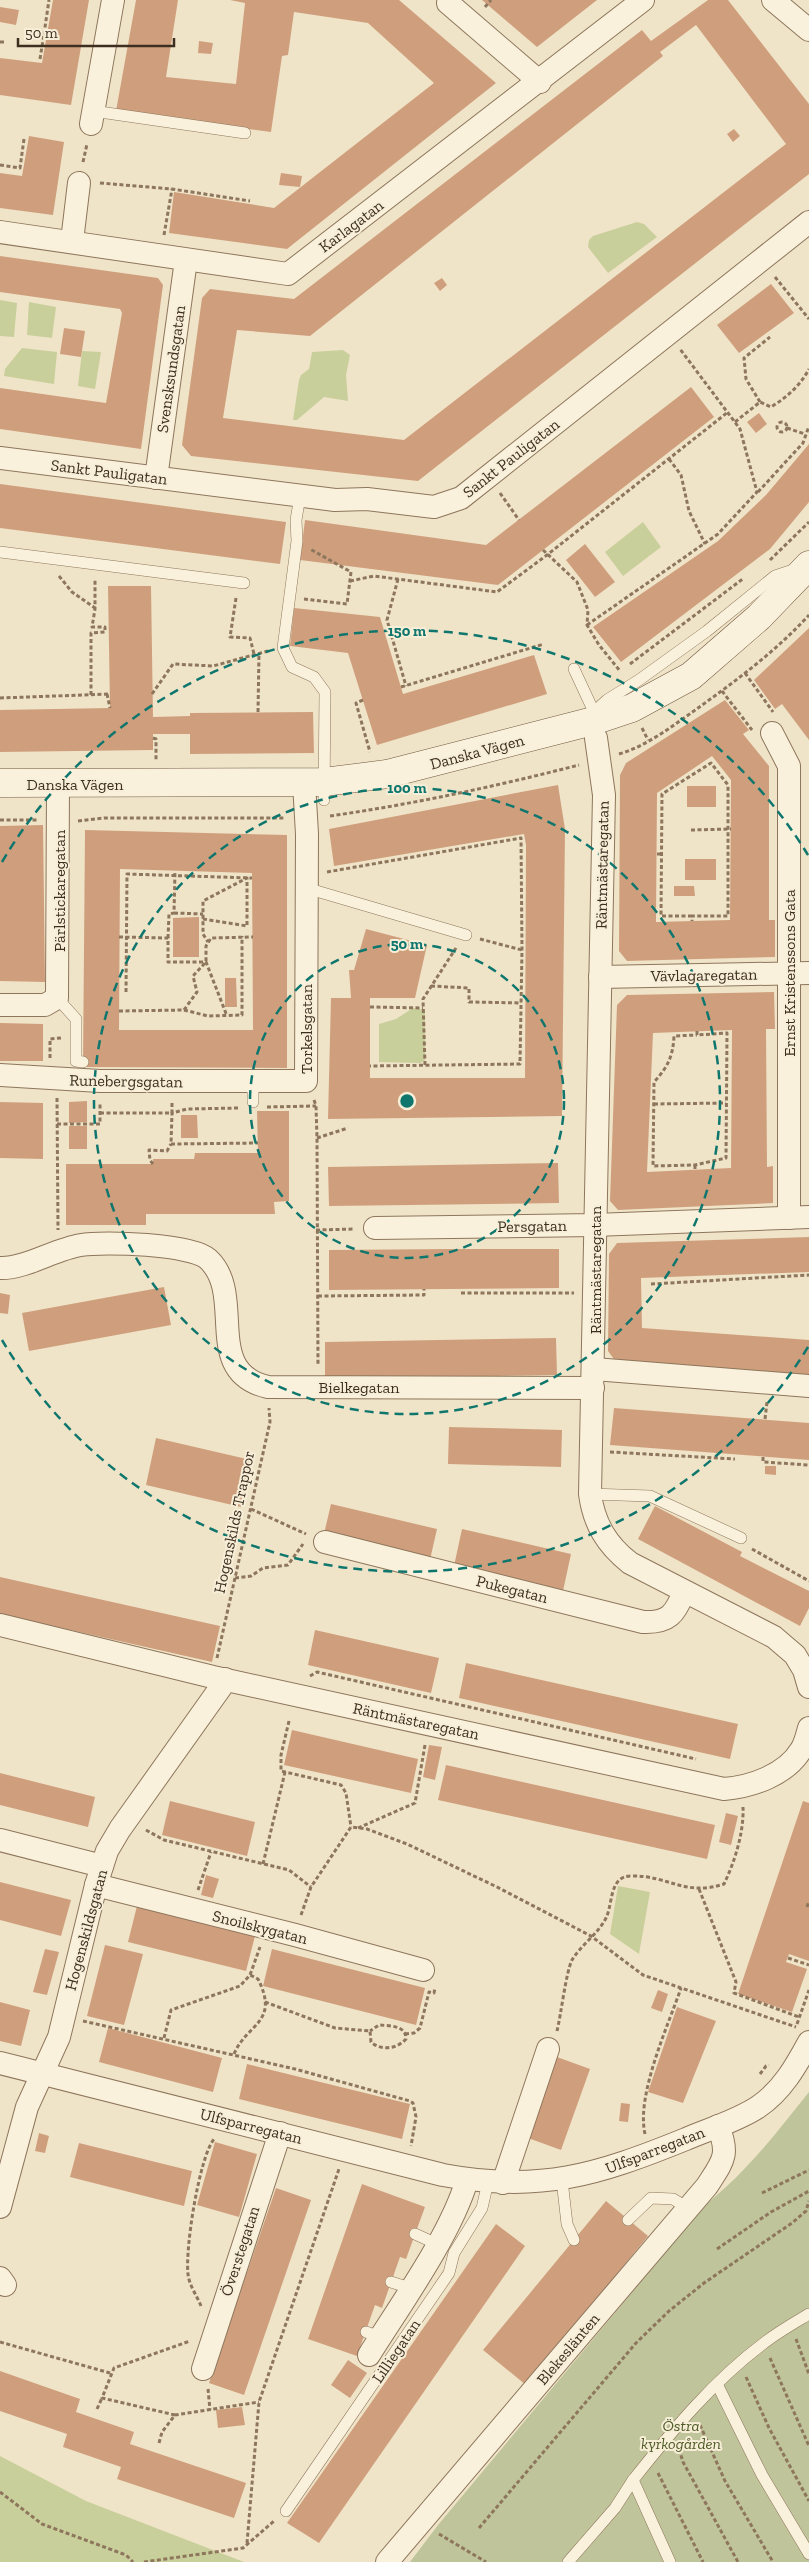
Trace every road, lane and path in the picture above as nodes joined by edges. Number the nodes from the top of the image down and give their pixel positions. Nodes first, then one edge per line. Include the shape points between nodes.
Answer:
1 (50, 0) edge
2 (113, 0) edge
3 (643, 0) edge
4 (773, 0) edge
5 (448, 3) dead end
6 (809, 30) edge
7 (0, 42) edge
8 (5, 42) dead end
9 (40, 59) dead end
10 (540, 82) junction
11 (92, 117) junction
12 (245, 133) dead end
13 (24, 139) dead end
14 (0, 165) edge
15 (79, 183) junction
16 (172, 189) junction
17 (250, 201) dead end
18 (809, 222) edge
19 (0, 232) edge
20 (72, 241) junction
21 (160, 255) junction
22 (761, 259) junction
23 (186, 260) junction
24 (809, 319) edge
25 (669, 335) junction
26 (770, 337) dead end
27 (809, 369) edge
28 (760, 402) junction
29 (728, 412) junction
30 (735, 422) junction
31 (809, 426) edge
32 (787, 428) dead end
33 (805, 434) junction
34 (0, 458) edge
35 (669, 459) junction
36 (488, 476) junction
37 (156, 478) junction
38 (757, 492) junction
39 (300, 496) junction
40 (519, 520) dead end
41 (809, 522) edge
42 (297, 541) junction
43 (704, 544) junction
44 (543, 550) dead end
45 (0, 552) edge
46 (548, 555) junction
47 (47, 559) junction
48 (767, 562) dead end
49 (95, 565) junction
50 (751, 573) dead end
51 (809, 574) edge
52 (398, 579) junction
53 (350, 581) junction
54 (241, 583) joint
55 (289, 597) junction
56 (95, 609) junction
57 (587, 625) junction
58 (544, 644) dead end
59 (283, 648) junction
60 (259, 653) junction
61 (254, 654) junction
62 (574, 669) dead end
63 (620, 671) junction
64 (745, 674) dead end
65 (406, 686) junction
66 (401, 687) dead end
67 (722, 691) dead end
68 (584, 692) junction
69 (152, 694) dead end
70 (91, 695) junction
71 (0, 698) edge
72 (363, 700) dead end
73 (110, 708) dead end
74 (258, 712) dead end
75 (594, 724) junction
76 (772, 733) junction
77 (153, 738) dead end
78 (378, 751) dead end
79 (370, 753) junction
80 (361, 755) dead end
81 (162, 761) dead end
82 (146, 762) dead end
83 (156, 762) junction
84 (0, 783) edge
85 (314, 792) junction
86 (58, 793) junction
87 (0, 800) edge
88 (729, 829) junction
89 (691, 830) dead end
90 (657, 854) dead end
91 (662, 854) junction
92 (175, 871) dead end
93 (174, 875) junction
94 (247, 878) junction
95 (252, 878) dead end
96 (306, 888) junction
97 (174, 914) junction
98 (203, 914) junction
99 (203, 920) junction
100 (466, 935) junction
101 (242, 936) junction
102 (119, 937) dead end
103 (127, 937) junction
104 (252, 937) dead end
105 (168, 938) junction
106 (208, 942) junction
107 (522, 950) dead end
108 (206, 962) junction
109 (799, 973) edge
110 (600, 977) junction
111 (431, 986) junction
112 (126, 992) dead end
113 (57, 998) junction
114 (521, 1003) dead end
115 (0, 1005) edge
116 (370, 1008) dead end
117 (423, 1008) junction
118 (184, 1010) junction
119 (119, 1011) dead end
120 (227, 1016) junction
121 (76, 1038) junction
122 (83, 1062) dead end
123 (425, 1065) dead end
124 (0, 1075) edge
125 (57, 1080) junction
126 (100, 1081) junction
127 (306, 1081) junction
128 (172, 1082) junction
129 (252, 1100) junction
130 (726, 1103) junction
131 (654, 1104) junction
132 (316, 1106) junction
133 (100, 1113) junction
134 (172, 1113) junction
135 (58, 1124) junction
136 (726, 1127) junction
137 (731, 1127) dead end
138 (348, 1128) dead end
139 (317, 1138) junction
140 (258, 1143) dead end
141 (171, 1144) junction
142 (153, 1164) dead end
143 (695, 1164) junction
144 (695, 1170) dead end
145 (799, 1217) edge
146 (594, 1225) junction
147 (376, 1228) joint
148 (316, 1230) junction
149 (60, 1250) junction
150 (0, 1268) edge
151 (809, 1275) edge
152 (651, 1284) dead end
153 (424, 1290) dead end
154 (460, 1293) dead end
155 (594, 1293) junction
156 (318, 1296) junction
157 (318, 1363) dead end
158 (593, 1379) junction
159 (809, 1386) edge
160 (268, 1387) junction
161 (607, 1451) dead end
162 (763, 1457) dead end
163 (735, 1459) dead end
164 (809, 1465) edge
165 (590, 1494) junction
166 (251, 1509) junction
167 (284, 1525) dead end
168 (741, 1538) joint
169 (317, 1539) joint
170 (235, 1578) junction
171 (809, 1581) edge
172 (684, 1592) junction
173 (0, 1625) edge
174 (221, 1670) junction
175 (308, 1677) dead end
176 (809, 1687) edge
177 (289, 1721) dead end
178 (430, 1724) junction
179 (809, 1728) edge
180 (706, 1761) dead end
181 (285, 1772) junction
182 (743, 1803) dead end
183 (351, 1827) junction
184 (357, 1828) junction
185 (152, 1835) dead end
186 (0, 1840) edge
187 (210, 1852) junction
188 (263, 1864) junction
189 (99, 1876) junction
190 (311, 1888) junction
191 (699, 1889) junction
192 (809, 1901) edge
193 (807, 1907) dead end
194 (192, 1910) junction
195 (266, 1930) junction
196 (295, 1935) junction
197 (591, 1936) junction
198 (788, 1958) dead end
199 (809, 1965) edge
200 (423, 1970) joint
201 (250, 1975) junction
202 (681, 1988) junction
203 (809, 1990) edge
204 (265, 2002) junction
205 (64, 2016) junction
206 (799, 2017) junction
207 (370, 2031) junction
208 (405, 2034) junction
209 (799, 2034) edge
210 (164, 2038) junction
211 (552, 2043) joint
212 (234, 2054) junction
213 (0, 2063) edge
214 (774, 2064) dead end
215 (44, 2073) junction
216 (758, 2077) dead end
217 (718, 2126) junction
218 (653, 2131) dead end
219 (280, 2133) junction
220 (645, 2135) junction
221 (220, 2138) dead end
222 (637, 2138) dead end
223 (332, 2164) dead end
224 (407, 2166) junction
225 (809, 2170) edge
226 (562, 2180) junction
227 (486, 2182) junction
228 (809, 2191) edge
229 (762, 2193) dead end
230 (809, 2201) edge
231 (0, 2207) edge
232 (688, 2208) junction
233 (628, 2220) dead end
234 (415, 2234) dead end
235 (574, 2240) dead end
236 (437, 2244) junction
237 (718, 2249) dead end
238 (809, 2314) edge
239 (790, 2326) junction
240 (213, 2332) junction
241 (371, 2341) dead end
242 (0, 2342) edge
243 (764, 2343) junction
244 (741, 2363) junction
245 (203, 2369) dead end
246 (110, 2373) junction
247 (809, 2374) edge
248 (717, 2384) junction
249 (209, 2393) dead end
250 (102, 2398) junction
251 (260, 2402) junction
252 (694, 2408) junction
253 (98, 2409) dead end
254 (210, 2410) junction
255 (175, 2415) junction
256 (672, 2432) junction
257 (159, 2443) dead end
258 (809, 2446) edge
259 (652, 2456) junction
260 (633, 2480) junction
261 (0, 2492) edge
262 (809, 2501) edge
263 (286, 2511) joint
264 (421, 2523) junction
265 (480, 2528) dead end
266 (247, 2543) junction
267 (809, 2554) edge
268 (133, 2562) edge
269 (144, 2562) edge
270 (387, 2562) edge
271 (486, 2562) edge
272 (568, 2562) edge
273 (670, 2562) edge
274 (703, 2562) edge
275 (738, 2562) edge
276 (773, 2562) edge

1 - 9 path
2 - 11 street
3 - 10 street, Karlagatan
4 - 6 street
5 - 10 street
7 - 8 path
10 - 23 street, Karlagatan via 288,274
11 - 12 lane
11 - 15 path
13 - 14 path via 20,168
15 - 16 path
15 - 20 street
16 - 17 path
16 - 21 path
18 - 22 street, Sankt Pauligatan
19 - 20 street, Karlagatan
20 - 21 street, Karlagatan
21 - 23 street, Karlagatan
22 - 24 path
22 - 25 street, Sankt Pauligatan
23 - 37 street, Svensksundsgatan
25 - 29 path
25 - 36 street, Sankt Pauligatan
26 - 28 path via 744,358 746,379
27 - 28 path via 786,398 770,407
28 - 30 path
29 - 30 path
29 - 35 path
30 - 38 path via 740,429
31 - 33 path
32 - 33 path
33 - 38 path via 803,443
34 - 37 street, Sankt Pauligatan
35 - 43 path via 681,476 689,511
35 - 46 path
36 - 39 street, Sankt Pauligatan via 461,498 434,507
36 - 40 path
37 - 39 street, Sankt Pauligatan
38 - 43 path via 718,534
39 - 42 lane
41 - 48 path
42 - 53 path via 351,572
42 - 55 lane
43 - 57 path
44 - 46 path
45 - 47 lane
46 - 52 path via 497,592
46 - 57 path via 577,582 588,610
47 - 49 lane
47 - 56 path via 72,592
49 - 54 lane
49 - 56 path
50 - 63 path
51 - 75 lane via 775,576 707,631 607,700
51 - 75 street, Danska Vägen via 770,630 694,693 640,723
52 - 53 path via 374,576
52 - 65 path via 387,620
53 - 55 path via 347,604
54 - 61 path via 230,637 250,638
55 - 59 lane
56 - 70 path via 92,627 105,627 105,632 92,633
57 - 63 path
58 - 65 path
59 - 60 path
59 - 85 lane via 292,667 314,677 325,692
60 - 61 path
60 - 74 path
61 - 69 path via 213,666 173,664
62 - 68 lane
63 - 68 path
64 - 76 path via 782,725
65 - 66 path
67 - 76 path via 760,741
68 - 75 lane
70 - 71 path
70 - 73 path via 108,694
72 - 79 path via 356,703
75 - 85 street, Danska Vägen via 438,780 390,791
75 - 110 street, Räntmästaregatan via 604,795
76 - 109 street, Ernst Kristenssons Gata via 789,766
77 - 83 path via 156,738
78 - 79 path
79 - 80 path
81 - 83 path
82 - 83 path
84 - 86 street, Danska Vägen
85 - 86 street, Danska Vägen
85 - 96 street, Torkelsgatan
86 - 87 street, Danska Vägen
86 - 113 street, Pärlstickaregatan
88 - 89 path
88 - 91 path via 728,786 711,763 662,794
88 - 91 path via 728,916 660,916
90 - 91 path
92 - 93 path
93 - 94 path
93 - 97 path
93 - 103 path via 127,874
94 - 95 path
94 - 98 path via 206,898
94 - 99 path via 247,926
96 - 100 lane
96 - 127 street, Torkelsgatan
97 - 98 path
97 - 105 path via 169,914
98 - 99 path
99 - 106 path via 203,934
100 - 107 path
100 - 111 path
101 - 104 path
101 - 106 path via 211,938
101 - 120 path via 242,1015
102 - 103 path
103 - 105 path
103 - 112 path
105 - 108 path via 168,962
106 - 108 path
108 - 118 path via 193,976 197,992
108 - 120 path
109 - 110 street, Vävlagaregatan
109 - 145 street, Ernst Kristenssons Gata
110 - 146 street, Räntmästaregatan
111 - 114 path via 469,988 469,1002
111 - 117 path via 423,999
113 - 115 street via 45,1005
113 - 121 lane via 76,1019
116 - 117 path
117 - 123 path
118 - 119 path
118 - 120 path via 208,1016
121 - 122 lane via 76,1061
121 - 125 path via 50,1038 50,1064
124 - 125 street, Runebergsgatan
125 - 126 street, Runebergsgatan
125 - 135 path
126 - 128 street, Runebergsgatan
126 - 133 path
127 - 129 street, Runebergsgatan
127 - 132 path, Torkelsgatan
128 - 129 street, Runebergsgatan
128 - 134 path
129 - 132 path
129 - 134 path
130 - 131 path
130 - 131 path via 727,1033 697,1033 674,1036 673,1054 666,1069 653,1082
130 - 136 path
131 - 143 path via 653,1166
132 - 139 path, Torkelsgatan
133 - 134 path
133 - 135 path via 100,1124
134 - 141 path
135 - 149 path
136 - 137 path
136 - 143 path via 726,1158
138 - 139 path
139 - 148 path, Torkelsgatan
140 - 141 path
141 - 142 path via 167,1151 149,1150
143 - 144 path
145 - 146 street, Persgatan
146 - 147 street, Persgatan
146 - 155 street, Räntmästaregatan
147 - 148 path
148 - 156 path, Torkelsgatan
149 - 150 street
149 - 160 street, Bielkegatan via 82,1244 163,1247 206,1257 216,1267 225,1300 228,1342 234,1364 252,1382
151 - 152 path
153 - 156 path via 424,1295
154 - 155 path
155 - 158 street, Räntmästaregatan
156 - 157 path, Torkelsgatan
158 - 159 street, Bielkegatan
158 - 160 street, Bielkegatan
158 - 165 street, Räntmästaregatan
160 - 166 path, Hogenskilds Trappor via 270,1422
161 - 163 path
162 - 164 path via 763,1462
165 - 168 lane via 650,1496
165 - 172 street, Räntmästaregatan via 599,1528 616,1552
166 - 167 path
166 - 170 path, Hogenskilds Trappor
168 - 171 path via 750,1548
169 - 170 path via 288,1565 264,1568 251,1576
169 - 172 street, Pukegatan via 643,1622 657,1622 670,1616 678,1608
170 - 174 path, Hogenskilds Trappor
172 - 176 street, Räntmästaregatan via 774,1637 795,1654
173 - 174 street, Räntmästaregatan
174 - 178 street, Räntmästaregatan
174 - 189 street, Hogenskildsgatan via 221,1688 120,1829 107,1851
175 - 180 path via 317,1672
177 - 181 path via 280,1763 281,1771
178 - 179 street, Räntmästaregatan via 724,1789 744,1788 782,1769 801,1750
178 - 184 path via 415,1803
181 - 183 path via 341,1786 346,1793
181 - 188 path
182 - 191 path via 743,1820 724,1884
183 - 184 path
183 - 190 path
184 - 197 path via 430,1854
185 - 187 path
186 - 189 street, Snoilskygatan
187 - 188 path
187 - 194 path
188 - 190 path via 288,1870
189 - 194 street, Snoilskygatan
189 - 205 street, Hogenskildsgatan
190 - 196 path
191 - 197 path via 691,1890 664,1880 629,1876 620,1879 614,1886 606,1918
191 - 206 path via 736,1982 734,1993
192 - 193 path
194 - 195 street, Snoilskygatan
195 - 196 street, Snoilskygatan
195 - 201 path
196 - 200 street, Snoilskygatan
197 - 202 path via 643,1975
197 - 211 path via 572,1961
198 - 199 path
200 - 208 path via 438,1972 434,1993 429,1992 420,2028
201 - 204 path via 258,1979
201 - 210 path via 240,1986 171,2010
202 - 209 path
202 - 220 path via 646,2089 642,2123
203 - 206 path
204 - 207 path via 335,2028
204 - 212 path via 258,2025 242,2039
205 - 210 path
205 - 215 street, Hogenskildsgatan
206 - 209 path
207 - 208 path via 380,2025 401,2028
207 - 208 path via 371,2042 380,2048 403,2042
209 - 217 street, Ulfsparregatan via 792,2074 759,2106
210 - 212 path
211 - 227 street
212 - 224 path via 410,2101 416,2117
213 - 215 street, Ulfsparregatan
214 - 216 path via 766,2066
215 - 219 street, Ulfsparregatan
215 - 231 street, Hogenskildsgatan via 27,2107
217 - 226 street, Ulfsparregatan via 604,2169
217 - 232 street, Blekeslänten via 726,2152 723,2161
218 - 220 path
219 - 224 street, Ulfsparregatan
219 - 240 street, Överstegatan
220 - 222 path
221 - 240 path via 210,2143 193,2207 188,2264 188,2276
223 - 251 path via 340,2166
224 - 227 street, Ulfsparregatan
225 - 229 path
226 - 227 street, Ulfsparregatan
226 - 235 lane via 567,2224
227 - 236 street, Lilliegatan via 462,2197
227 - 263 lane, Lilliegatan via 482,2208 454,2253 449,2273
228 - 237 path via 771,2212
230 - 265 path via 806,2211 792,2223 704,2283 636,2343
232 - 233 lane via 673,2199 651,2198
232 - 264 street, Blekeslänten
234 - 236 lane
236 - 241 street, Lilliegatan via 401,2285
238 - 239 lane
239 - 243 lane
239 - 247 path
240 - 245 street, Överstegatan
240 - 246 path via 114,2368
242 - 246 path
243 - 244 lane
243 - 258 path
244 - 248 lane
244 - 262 path via 769,2428
246 - 250 path
248 - 252 lane
248 - 267 lane via 762,2476
249 - 254 path
250 - 253 path
250 - 255 path
251 - 254 path
251 - 266 path
252 - 256 lane
252 - 276 path via 725,2481
254 - 255 path
255 - 257 path via 162,2432
256 - 259 lane
256 - 275 path via 683,2462
259 - 260 lane
259 - 274 path via 662,2484
260 - 272 lane via 614,2508
260 - 273 lane
261 - 268 path via 42,2524 126,2556
263 - 266 path
264 - 270 street, Blekeslänten
264 - 271 path
266 - 269 path via 243,2548

